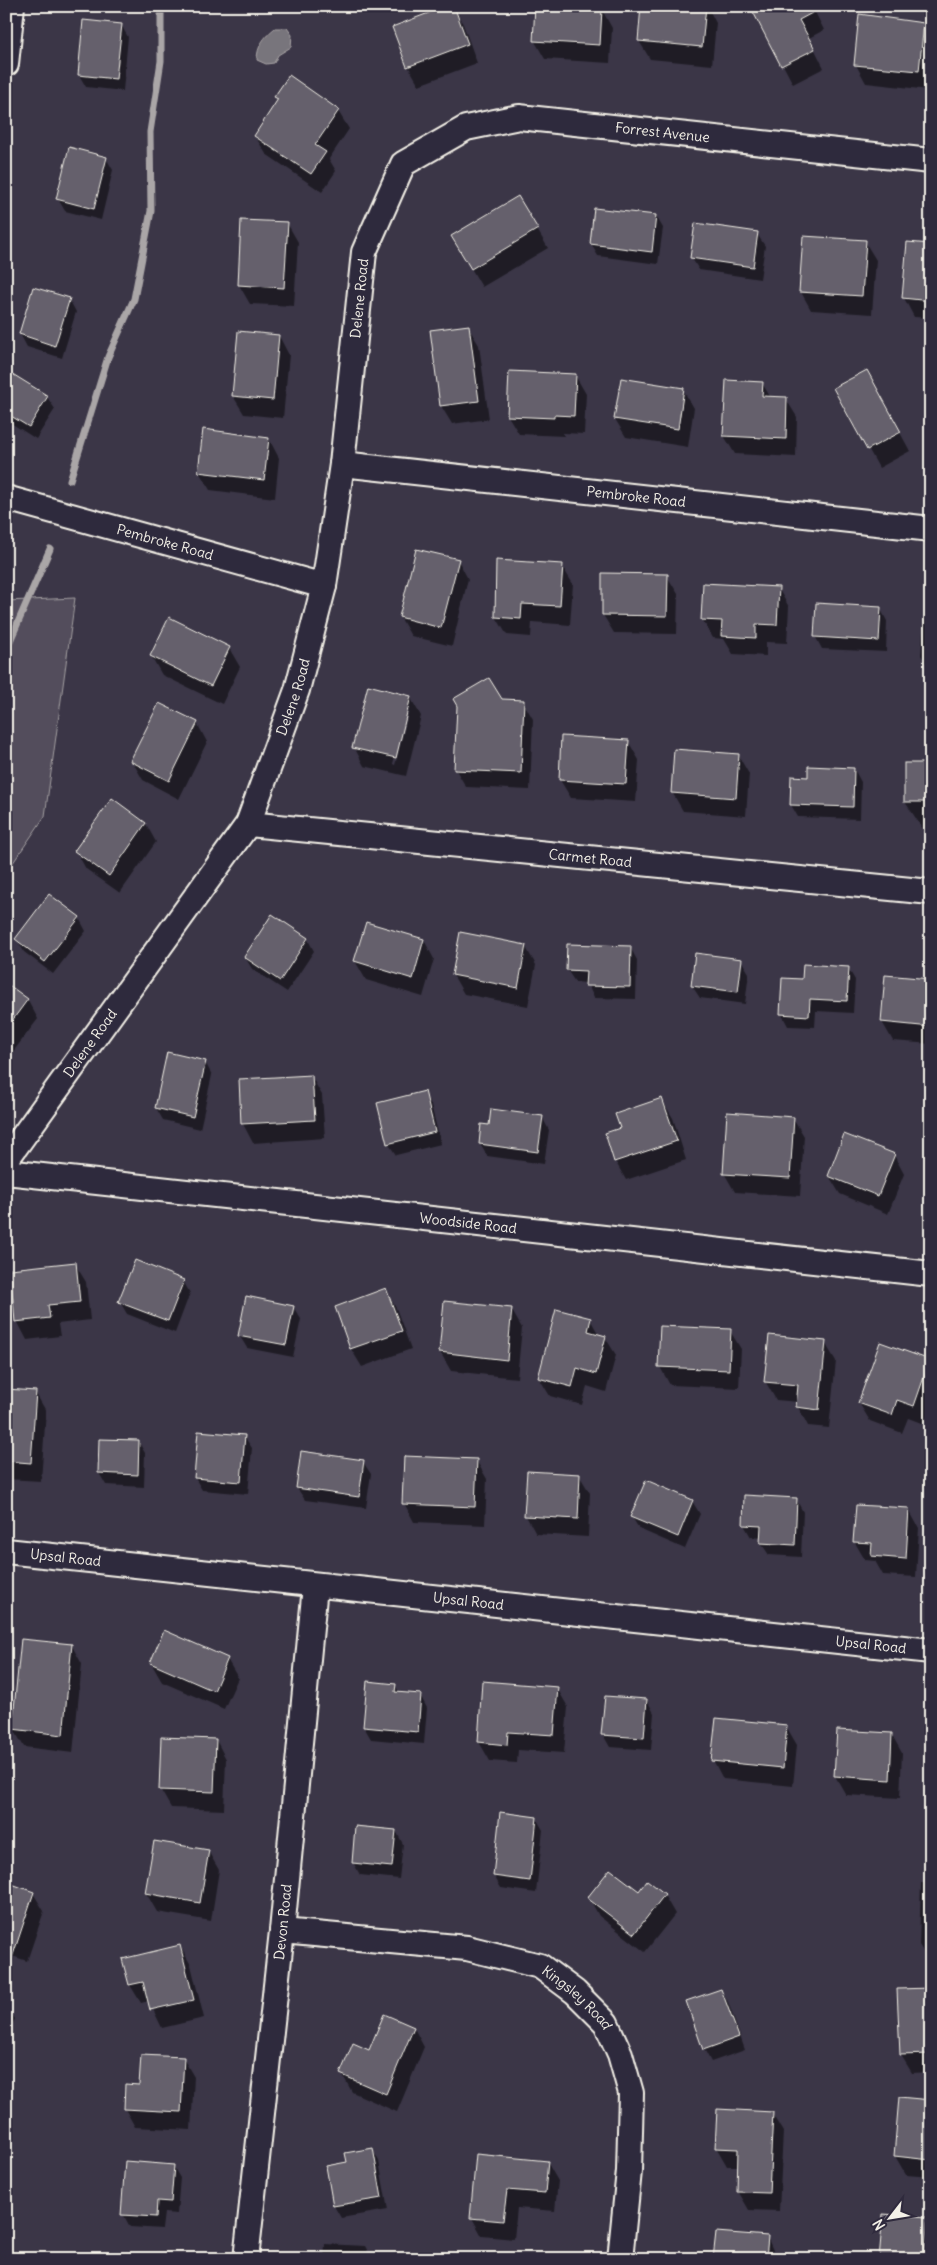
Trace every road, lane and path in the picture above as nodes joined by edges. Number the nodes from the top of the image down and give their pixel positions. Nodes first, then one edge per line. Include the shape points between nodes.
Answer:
1 (12, 6) edge
2 (6, 64) edge
3 (931, 161) edge
4 (403, 164) joint
5 (342, 464) junction
6 (6, 498) edge
7 (931, 529) edge
8 (324, 586) junction
9 (248, 824) junction
10 (931, 892) edge
11 (6, 1160) edge
12 (6, 1172) edge
13 (931, 1274) edge
14 (6, 1551) edge
15 (315, 1586) junction
16 (931, 1651) edge
17 (282, 1931) junction
18 (246, 2259) edge
19 (620, 2259) edge

1 - 2 street
3 - 4 street, Forrest Avenue via 519,117 466,128
4 - 5 street, Delene Road via 364,252
5 - 7 street, Pembroke Road
5 - 8 street, Delene Road
6 - 8 street, Pembroke Road
8 - 9 street, Delene Road via 297,690
9 - 10 street, Carmet Road
9 - 11 street, Delene Road
12 - 13 street, Woodside Road
14 - 15 street, Upsal Road
15 - 16 street, Upsal Road
15 - 17 street, Devon Road
17 - 18 street, Devon Road
17 - 19 street, Kingsley Road via 466,1948 540,1966 575,1992 606,2023 620,2054 631,2093 629,2171

